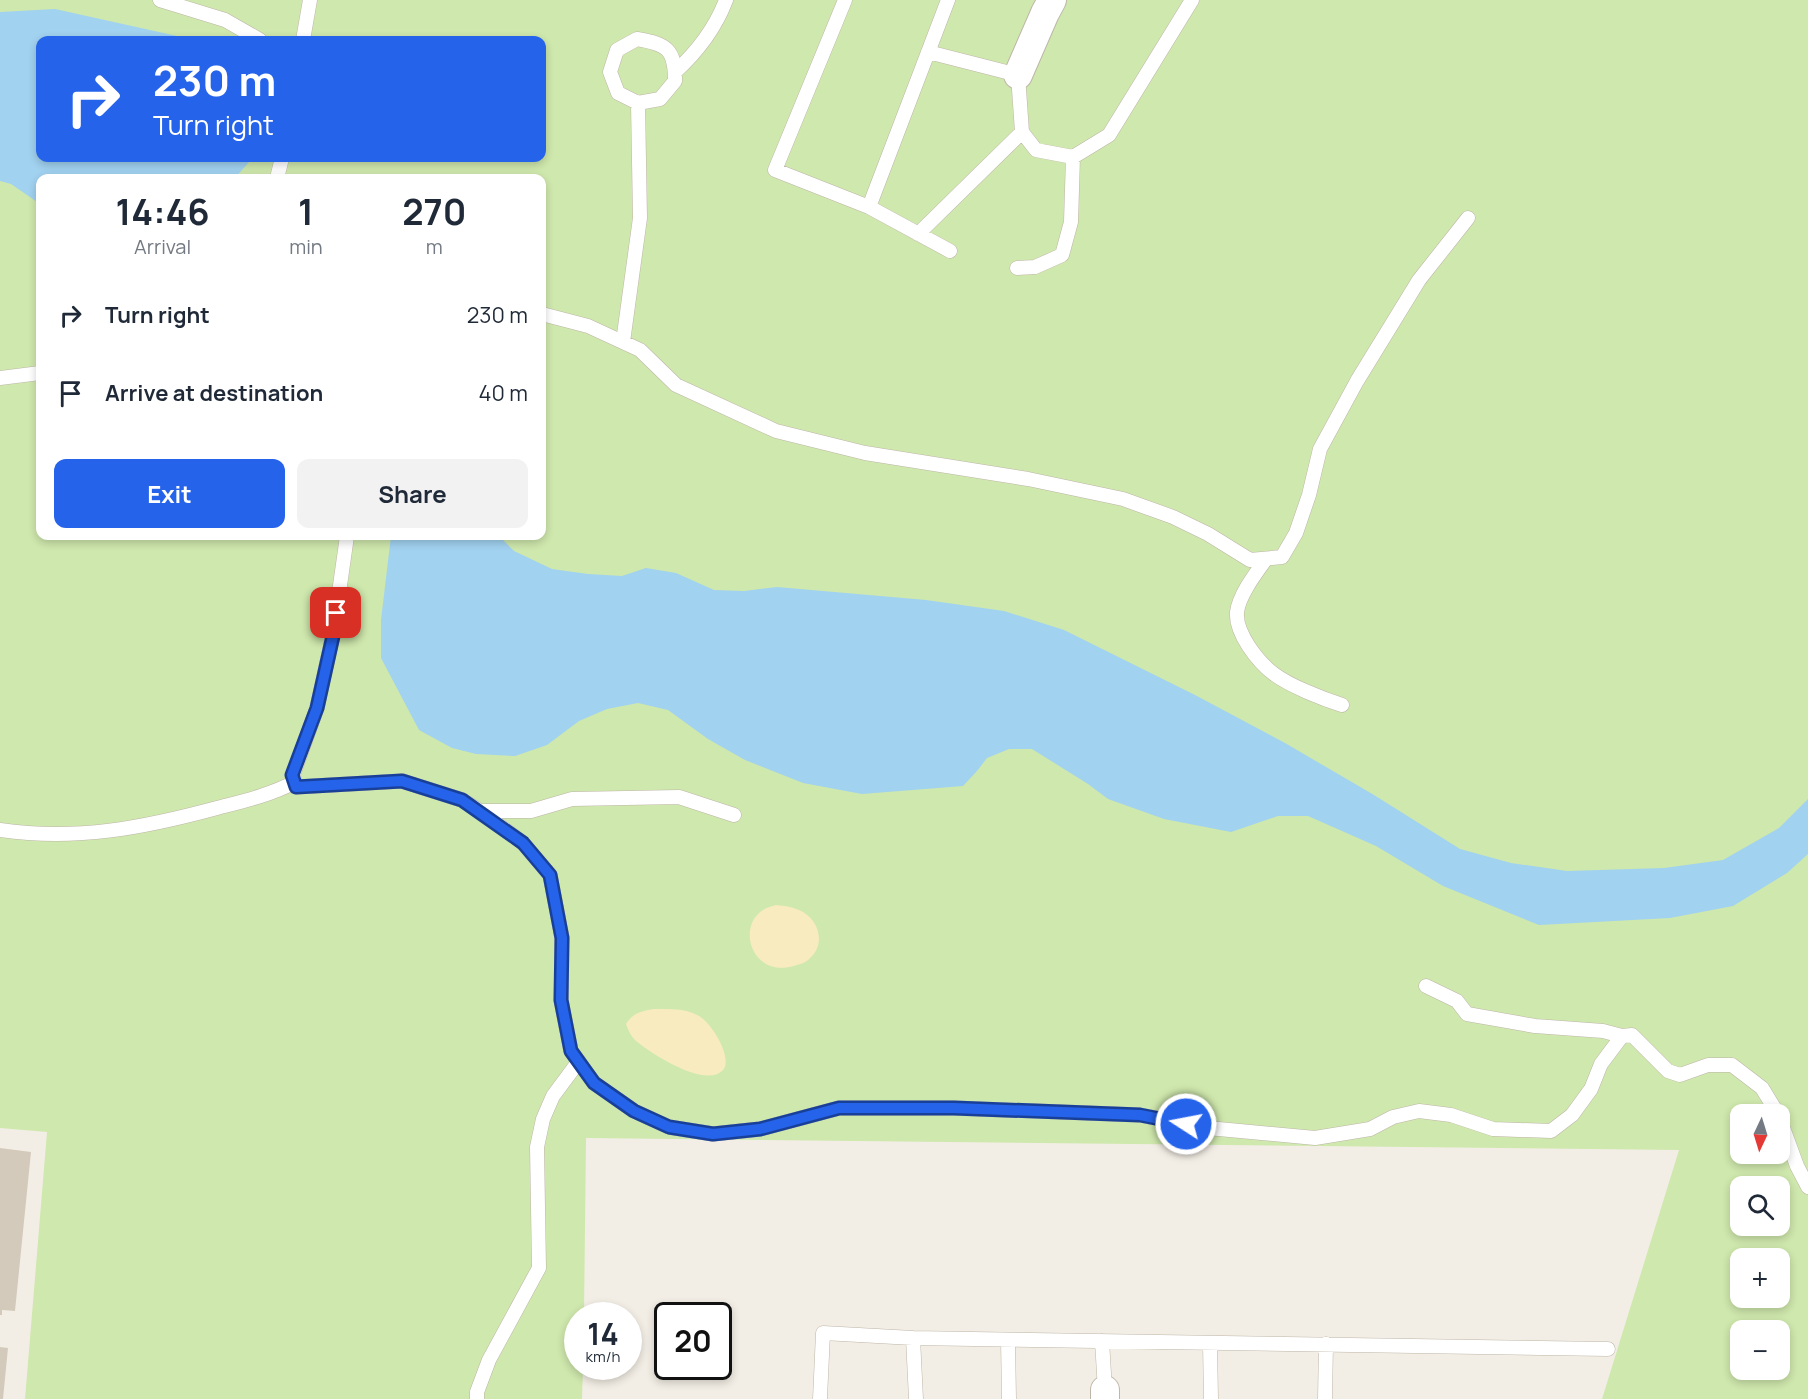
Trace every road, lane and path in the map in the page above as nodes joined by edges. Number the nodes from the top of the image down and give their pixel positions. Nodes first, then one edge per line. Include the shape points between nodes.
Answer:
1 (160, 0) edge
2 (310, 0) edge
3 (726, 0) edge
4 (845, 0) edge
5 (948, 0) edge
6 (1053, 0) edge
7 (1192, 0) edge
8 (253, 36) edge
9 (304, 36) edge
10 (928, 52) junction
11 (675, 72) junction
12 (1018, 75) junction
13 (638, 103) junction
14 (1022, 132) junction
15 (1073, 157) junction
16 (869, 207) junction
17 (1468, 218) dead end
18 (918, 234) junction
19 (950, 251) dead end
20 (1017, 268) dead end
21 (546, 315) edge
22 (623, 342) junction
23 (36, 374) edge
24 (0, 378) edge
25 (346, 540) edge
26 (1266, 559) junction
27 (1342, 705) dead end
28 (295, 782) junction
29 (483, 813) junction
30 (734, 815) dead end
31 (0, 830) edge
32 (1426, 986) dead end
33 (1622, 1036) junction
34 (579, 1061) junction
35 (588, 1074) junction
36 (562, 1085) junction
37 (1771, 1104) edge
38 (1790, 1143) edge
39 (1808, 1187) edge
40 (913, 1338) junction
41 (1008, 1340) junction
42 (1102, 1341) junction
43 (1210, 1343) junction
44 (1326, 1344) junction
45 (1608, 1349) dead end
46 (1105, 1394) edge
47 (477, 1399) edge
48 (820, 1399) edge
49 (916, 1399) edge
50 (1008, 1399) edge
51 (1210, 1399) edge
52 (1325, 1399) edge

1 - 8 lane via 225,20
2 - 9 lane
3 - 11 lane via 695,53
4 - 16 lane via 775,170
5 - 10 lane
6 - 12 street
7 - 15 lane via 1109,135
10 - 12 lane
10 - 16 lane
11 - 13 lane via 675,81 660,99
11 - 13 lane via 674,59 659,42 637,39 617,50 610,72 618,93
12 - 14 lane
13 - 22 lane via 640,218
14 - 15 lane via 1036,150
14 - 18 lane
15 - 20 lane via 1071,222 1062,255 1035,267
16 - 18 lane
17 - 26 lane via 1419,280 1357,381 1320,449 1310,495 1287,549 1282,557
18 - 19 lane
21 - 22 lane via 588,326
22 - 26 lane via 640,350 676,385 776,431 865,453 1028,479 1123,499 1173,517 1250,560
23 - 24 lane
25 - 28 lane via 333,636 317,708 292,775
26 - 27 lane via 1248,585 1237,611 1238,629 1274,674
28 - 29 lane via 296,787 402,781 462,800
28 - 31 lane via 274,793 186,817 107,832 58,835
29 - 30 lane via 480,811 531,811 572,799 679,797
29 - 34 lane via 523,843 550,875 562,938 561,1000 571,1051
32 - 33 lane via 1457,1001 1467,1014
33 - 35 lane via 1572,1115 1551,1131 1492,1129 1451,1115 1419,1111 1393,1117 1370,1129 1315,1138 1208,1128 1140,1115 839,1108 760,1129 713,1134 669,1127 634,1111 594,1083
33 - 37 lane via 1632,1035 1668,1071 1680,1075 1708,1065 1732,1065 1762,1088
34 - 35 lane
34 - 36 lane
35 - 36 lane
36 - 47 lane via 543,1119 537,1148 539,1268 489,1360
38 - 39 lane
40 - 41 lane
40 - 48 lane via 823,1333
40 - 49 lane
41 - 42 lane
41 - 50 lane
42 - 43 lane
42 - 46 lane
43 - 44 lane
43 - 51 lane
44 - 45 lane
44 - 52 lane

